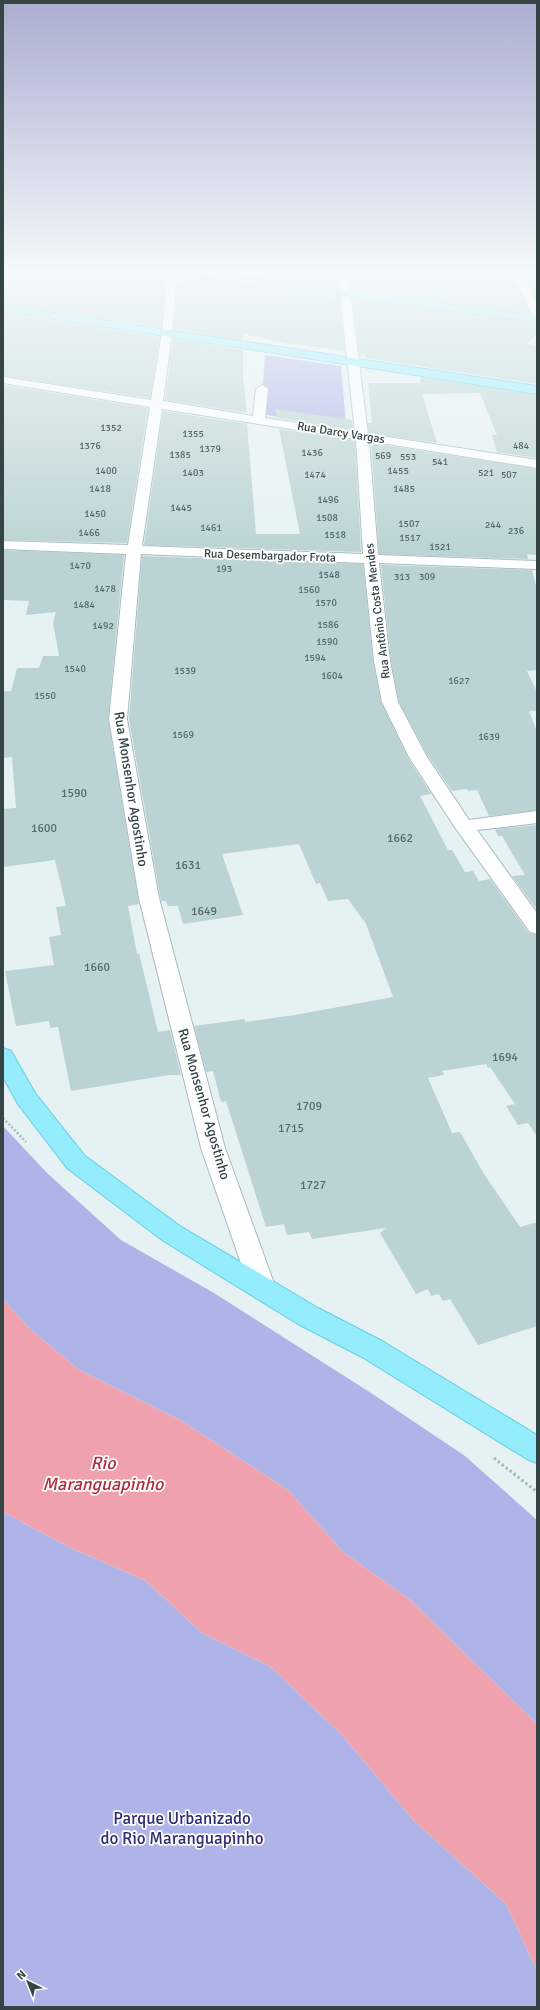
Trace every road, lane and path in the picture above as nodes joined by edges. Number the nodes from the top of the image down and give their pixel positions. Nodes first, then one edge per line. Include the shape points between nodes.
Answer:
1 (162, 369) edge
2 (354, 369) edge
3 (398, 369) edge
4 (3, 380) edge
5 (262, 389) dead end
6 (537, 390) edge
7 (157, 404) junction
8 (259, 420) junction
9 (362, 436) junction
10 (537, 464) edge
11 (3, 545) edge
12 (134, 551) junction
13 (371, 560) junction
14 (537, 565) edge
15 (537, 817) edge
16 (464, 826) junction
17 (537, 928) edge
18 (3, 1056) edge
19 (263, 1288) junction
20 (537, 1450) edge

1 - 7 street, Rua Monsenhor Agostinho
2 - 9 street, Rua Antônio Costa Mendes
3 - 6 main road
4 - 7 street, Rua Darcy Vargas
5 - 8 street
7 - 8 street, Rua Darcy Vargas
7 - 12 street, Rua Monsenhor Agostinho
8 - 9 street, Rua Darcy Vargas
9 - 10 street, Rua Darcy Vargas
9 - 13 street, Rua Antônio Costa Mendes
11 - 12 street, Rua Desembargador Frota
12 - 13 street, Rua Desembargador Frota
12 - 19 street, Rua Monsenhor Agostinho via 118,708 149,898 213,1148
13 - 14 street, Rua Desembargador Frota
13 - 16 street, Rua Antônio Costa Mendes via 382,661 390,702 418,757
15 - 16 street
16 - 17 street, Rua Antônio Costa Mendes
18 - 19 main road via 26,1098 76,1162 171,1233
19 - 20 main road via 308,1316 372,1349

